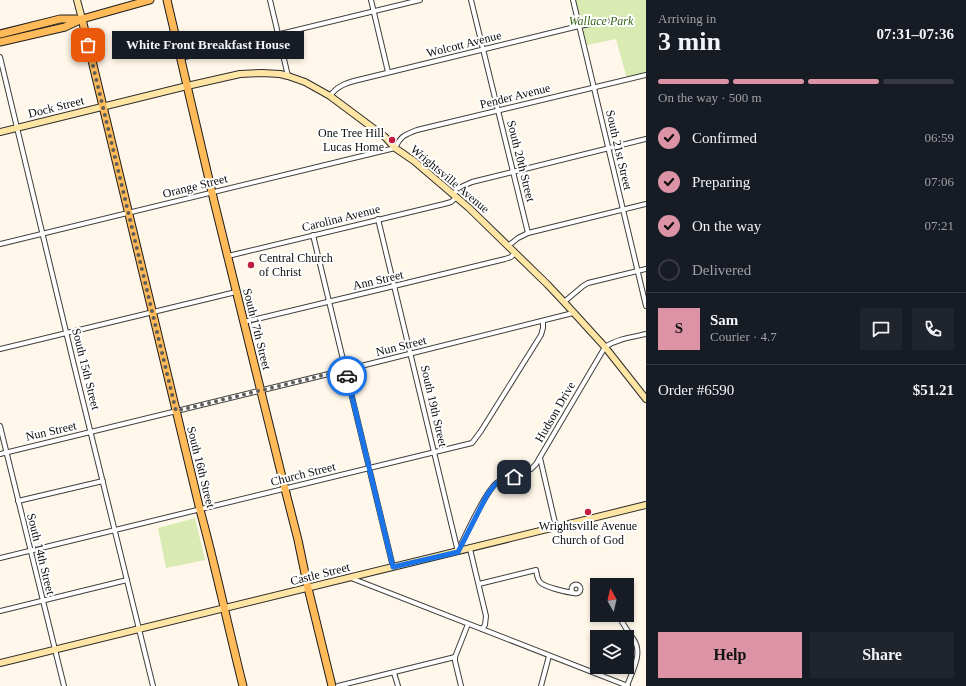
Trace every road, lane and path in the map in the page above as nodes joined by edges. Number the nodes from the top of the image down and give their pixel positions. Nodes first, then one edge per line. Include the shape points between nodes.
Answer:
1 (77, 0) edge
2 (150, 0) edge
3 (167, 0) edge
4 (270, 0) edge
5 (371, 0) edge
6 (420, 0) edge
7 (471, 0) edge
8 (573, 0) edge
9 (373, 12) junction
10 (82, 19) junction
11 (607, 21) dead end
12 (579, 26) junction
13 (0, 34) edge
14 (278, 34) junction
15 (0, 42) edge
16 (483, 49) junction
17 (0, 56) edge
18 (181, 58) junction
19 (388, 72) junction
20 (646, 75) edge
21 (288, 76) junction
22 (188, 86) junction
23 (594, 88) junction
24 (330, 96) junction
25 (102, 107) junction
26 (498, 111) junction
27 (17, 128) junction
28 (0, 132) edge
29 (646, 140) edge
30 (395, 148) junction
31 (608, 149) junction
32 (513, 172) junction
33 (212, 192) junction
34 (455, 196) junction
35 (646, 204) edge
36 (623, 210) junction
37 (128, 213) junction
38 (378, 220) junction
39 (43, 233) junction
40 (528, 233) junction
41 (313, 235) junction
42 (0, 244) edge
43 (508, 246) junction
44 (515, 253) junction
45 (228, 256) junction
46 (646, 269) edge
47 (638, 271) junction
48 (394, 286) junction
49 (236, 292) junction
50 (328, 302) junction
51 (564, 302) junction
52 (646, 306) edge
53 (152, 312) junction
54 (573, 313) junction
55 (543, 321) junction
56 (244, 322) junction
57 (66, 333) junction
58 (646, 334) edge
59 (605, 347) junction
60 (0, 349) edge
61 (411, 354) junction
62 (345, 370) junction
63 (260, 390) junction
64 (646, 399) edge
65 (176, 411) junction
66 (0, 426) edge
67 (91, 432) junction
68 (6, 452) junction
69 (434, 452) junction
70 (0, 454) edge
71 (540, 458) junction
72 (369, 468) junction
73 (103, 481) junction
74 (284, 489) junction
75 (18, 501) junction
76 (646, 505) edge
77 (200, 510) junction
78 (556, 527) junction
79 (115, 531) junction
80 (470, 548) junction
81 (30, 551) junction
82 (458, 552) junction
83 (0, 558) edge
84 (393, 567) junction
85 (350, 578) junction
86 (127, 580) junction
87 (479, 584) junction
88 (308, 588) junction
89 (573, 592) dead end
90 (43, 601) junction
91 (224, 608) junction
92 (0, 611) edge
93 (622, 622) edge
94 (468, 624) junction
95 (139, 629) junction
96 (482, 629) junction
97 (55, 649) junction
98 (549, 656) junction
99 (455, 657) junction
100 (0, 663) edge
101 (394, 672) junction
102 (64, 686) edge
103 (153, 686) edge
104 (243, 686) edge
105 (332, 686) edge
106 (338, 686) edge
107 (398, 686) edge
108 (461, 686) edge
109 (541, 686) edge
110 (628, 686) edge

1 - 10 street
2 - 10 main road
3 - 18 main road, South 17th Street
4 - 14 street
5 - 9 street
6 - 9 street
7 - 16 street, South 20th Street
8 - 12 street, South 21st Street
9 - 14 street
9 - 19 street
10 - 13 main road via 60,19
10 - 15 main road via 65,27
10 - 25 main road, South 16th Street
11 - 12 street, Wolcott Avenue
12 - 16 street, Wolcott Avenue
12 - 23 street, South 21st Street
14 - 18 street
14 - 21 street
16 - 19 street, Wolcott Avenue
16 - 26 street, South 20th Street
17 - 27 street, South 15th Street
18 - 22 main road, South 17th Street
19 - 24 street, Wolcott Avenue via 346,83
20 - 23 street, Pender Avenue
21 - 22 street, Wrightsville Avenue via 240,74
21 - 24 street, Wrightsville Avenue
22 - 25 street, Dock Street
22 - 33 main road, South 17th Street
23 - 26 street, Pender Avenue
23 - 31 street, South 21st Street
24 - 30 street, Wrightsville Avenue via 385,137
25 - 27 street, Dock Street
25 - 37 main road, South 16th Street
26 - 30 street, Pender Avenue via 417,130 400,139
26 - 32 street, South 20th Street
27 - 28 street, Dock Street
27 - 39 street, South 15th Street
29 - 31 street, Carolina Avenue
30 - 33 street, Orange Street
30 - 34 street, Wrightsville Avenue
31 - 32 street, Carolina Avenue
31 - 36 street, South 21st Street
32 - 34 street, Carolina Avenue via 472,182 461,187
32 - 40 street, South 20th Street
33 - 37 street, Orange Street
33 - 45 main road, South 17th Street
34 - 38 street, Carolina Avenue via 451,202
34 - 43 street, Wrightsville Avenue
35 - 36 street
36 - 40 street
36 - 47 street, South 21st Street
37 - 39 street, Orange Street
37 - 53 main road, South 16th Street
38 - 41 street, Carolina Avenue
38 - 48 street, South 19th Street
39 - 42 street, Orange Street
39 - 57 street, South 15th Street
40 - 43 street
41 - 45 street, Carolina Avenue
41 - 50 street
43 - 44 street, Wrightsville Avenue
44 - 48 street, Ann Street via 505,259
44 - 51 street, Wrightsville Avenue
45 - 49 main road, South 17th Street
46 - 47 street
47 - 51 street via 588,283
47 - 52 street, South 21st Street
48 - 50 street, Ann Street
48 - 61 street, South 19th Street
49 - 53 street
49 - 56 main road, South 17th Street
50 - 56 street, Ann Street
50 - 62 street
51 - 54 street, Wrightsville Avenue
53 - 57 street
53 - 65 main road, South 16th Street
54 - 55 street, Nun Street
54 - 59 street, Wrightsville Avenue
55 - 61 street, Nun Street
55 - 69 street, Church Street via 541,334 475,440 472,443
56 - 63 main road, South 17th Street
57 - 60 street
57 - 67 street, South 15th Street
58 - 59 street via 618,340
59 - 64 street, Wrightsville Avenue
59 - 71 street, Hudson Drive
61 - 62 street, Nun Street
61 - 69 street, South 19th Street
62 - 63 street, Nun Street
62 - 72 street
63 - 65 street, Nun Street
63 - 74 main road, South 17th Street
65 - 67 street, Nun Street
65 - 77 main road, South 16th Street
66 - 68 street, South 14th Street
67 - 68 street, Nun Street
67 - 73 street, South 15th Street
68 - 70 street, Nun Street
68 - 75 street, South 14th Street
69 - 72 street, Church Street
69 - 82 street, South 19th Street
71 - 78 street
71 - 82 street, Hudson Drive via 535,466 524,473 496,484 487,495
72 - 74 street, Church Street
72 - 84 street
73 - 75 street
73 - 79 street, South 15th Street
74 - 77 street, Church Street
74 - 88 main road, South 17th Street
75 - 81 street, South 14th Street
76 - 78 street, Castle Street
77 - 79 street, Church Street
77 - 91 main road, South 16th Street
78 - 80 street, Castle Street
79 - 81 street, Church Street
79 - 86 street, South 15th Street
80 - 82 street, Castle Street
80 - 87 street
81 - 83 street, Church Street
81 - 90 street, South 14th Street
82 - 84 street, Castle Street
84 - 85 street, Castle Street
85 - 88 street, Castle Street
85 - 94 street
86 - 90 street
86 - 95 street, South 15th Street
87 - 89 street via 536,570 538,581 543,584
87 - 96 street via 486,616
88 - 91 street, Castle Street
88 - 105 main road, South 17th Street
90 - 92 street
90 - 97 street, South 14th Street
91 - 95 street, Castle Street
91 - 104 main road, South 16th Street
93 - 110 street via 638,652
94 - 96 street
94 - 99 street
95 - 97 street, Castle Street
95 - 103 street, South 15th Street
96 - 98 street
97 - 100 street, Castle Street
97 - 102 street, South 14th Street
98 - 109 street
98 - 110 street
99 - 101 street
99 - 108 street
101 - 106 street
101 - 107 street

